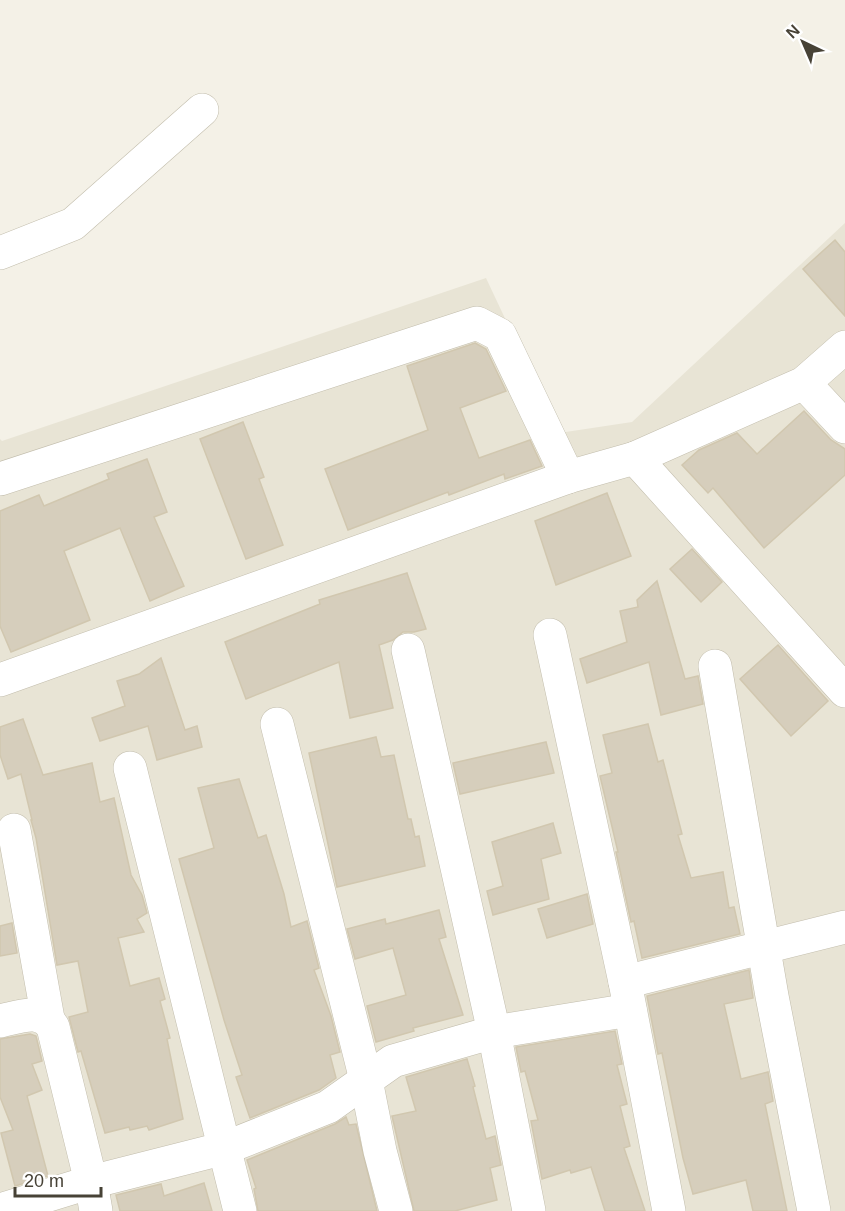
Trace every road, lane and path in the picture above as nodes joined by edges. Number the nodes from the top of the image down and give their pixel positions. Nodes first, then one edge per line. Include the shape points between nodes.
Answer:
1 (202, 110) dead end
2 (0, 253) edge
3 (845, 347) edge
4 (804, 383) junction
5 (845, 427) edge
6 (635, 458) junction
7 (568, 477) junction
8 (0, 478) edge
9 (550, 635) dead end
10 (408, 650) dead end
11 (715, 666) dead end
12 (0, 680) edge
13 (845, 691) edge
14 (277, 724) dead end
15 (130, 768) dead end
16 (14, 830) dead end
17 (845, 927) edge
18 (764, 947) junction
19 (627, 996) junction
20 (48, 1018) junction
21 (0, 1021) edge
22 (494, 1032) junction
23 (366, 1080) junction
24 (225, 1149) junction
25 (93, 1196) edge
26 (0, 1210) edge
27 (240, 1211) edge
28 (396, 1211) edge
29 (530, 1211) edge
30 (669, 1211) edge
31 (814, 1211) edge

1 - 2 street via 73,224
3 - 4 street
4 - 5 street
4 - 6 street
6 - 7 street
6 - 13 street
7 - 8 street via 500,335 477,323
7 - 12 street
9 - 19 street
10 - 22 street
11 - 18 street
14 - 23 street
15 - 24 street
16 - 20 street
17 - 18 street
18 - 19 street
18 - 31 street
19 - 22 street
19 - 30 street
20 - 21 street via 38,1014
20 - 25 street
22 - 23 street via 393,1062
22 - 29 street
23 - 24 street via 328,1107
23 - 28 street
24 - 25 street
24 - 27 street
25 - 26 street

